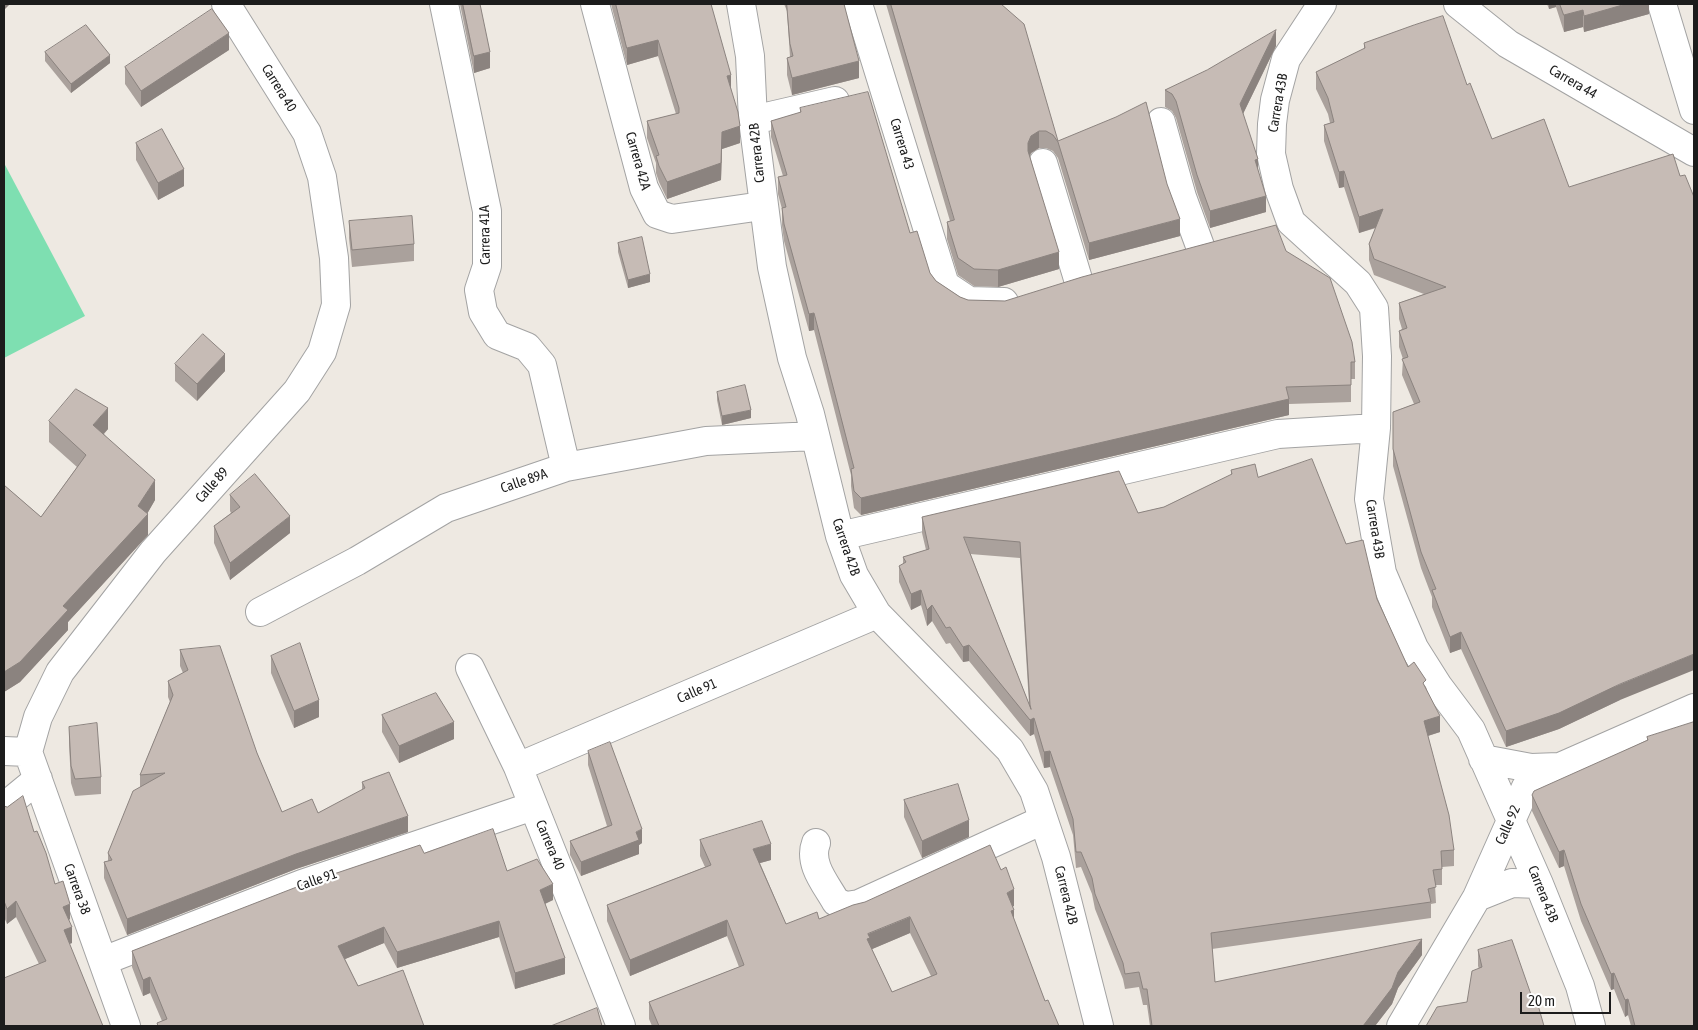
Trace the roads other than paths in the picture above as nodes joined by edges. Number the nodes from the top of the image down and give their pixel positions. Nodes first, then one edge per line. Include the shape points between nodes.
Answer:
1 (226, 4) edge
2 (444, 4) edge
3 (595, 4) edge
4 (741, 4) edge
5 (858, 4) edge
6 (1322, 4) edge
7 (1458, 4) edge
8 (1662, 4) edge
9 (885, 88) junction
10 (1694, 110) edge
11 (753, 120) junction
12 (1161, 122) dead end
13 (1694, 152) edge
14 (1044, 163) dead end
15 (322, 177) joint
16 (762, 206) junction
17 (1291, 222) junction
18 (1264, 230) edge
19 (1228, 239) edge
20 (1200, 246) junction
21 (1172, 254) edge
22 (1106, 272) edge
23 (1078, 279) junction
24 (1052, 287) edge
25 (1026, 295) edge
26 (1376, 422) junction
27 (815, 436) junction
28 (566, 467) junction
29 (840, 536) junction
30 (260, 612) dead end
31 (877, 614) junction
32 (470, 668) dead end
33 (1694, 708) edge
34 (16, 751) edge
35 (1483, 758) junction
36 (518, 767) junction
37 (1560, 767) junction
38 (38, 779) junction
39 (533, 806) junction
40 (4, 807) edge
41 (1511, 819) junction
42 (1043, 820) junction
43 (816, 843) dead end
44 (1539, 884) junction
45 (1477, 897) junction
46 (103, 961) junction
47 (126, 1026) edge
48 (621, 1026) edge
49 (1099, 1026) edge
50 (1401, 1026) edge
51 (1591, 1026) edge

1 - 15 street, Carrera 40 via 307,133
2 - 28 street, Carrera 41A via 487,211 487,266 479,290 483,312 497,335 527,347 542,365
3 - 16 street, Carrera 42A via 644,188 657,214 672,218
4 - 11 street, Carrera 42B via 750,56
5 - 9 street, Carrera 43
6 - 17 street, Carrera 43B via 1286,60 1272,124 1271,154
7 - 13 street, Carrera 44 via 1508,44
8 - 10 street
9 - 11 street
9 - 25 street, Carrera 43 via 945,285 969,301 1000,303
11 - 16 street, Carrera 42B
12 - 20 street
14 - 23 street
15 - 34 street, Calle 89 via 334,258 336,305 322,352 297,391 153,552 60,672 38,717
16 - 27 street, Carrera 42B via 792,358
17 - 18 street
17 - 26 street, Carrera 43B via 1358,283 1374,308
19 - 20 street
20 - 21 street
22 - 23 street
23 - 24 street
26 - 29 street via 1278,434
26 - 35 street, Carrera 43B via 1369,499 1382,573 1414,648 1471,730
27 - 28 street, Calle 89A via 706,441
27 - 29 street, Carrera 42B
28 - 30 street, Calle 89A via 446,508 357,561
29 - 31 street, Carrera 42B via 854,575
31 - 36 street, Calle 91
31 - 42 street, Carrera 42B via 1010,750 1034,791
32 - 36 street, Carrera 40
33 - 37 street, Calle 92
34 - 38 street, Carrera 38
35 - 37 street via 1531,768
35 - 41 street, Carrera 43B
36 - 39 street, Carrera 40
37 - 41 street, Calle 92 via 1526,787
38 - 40 street
38 - 46 street, Carrera 38
39 - 46 street, Calle 91 via 302,884
39 - 48 street, Carrera 40
41 - 44 street, Carrera 43B
41 - 45 street, Calle 92
42 - 43 street via 859,904 846,906 836,902 814,862 812,852
42 - 49 street, Carrera 42B via 1056,857
44 - 45 street via 1512,883
44 - 51 street, Carrera 43B via 1580,986
45 - 50 street, Calle 92
46 - 47 street, Carrera 38

